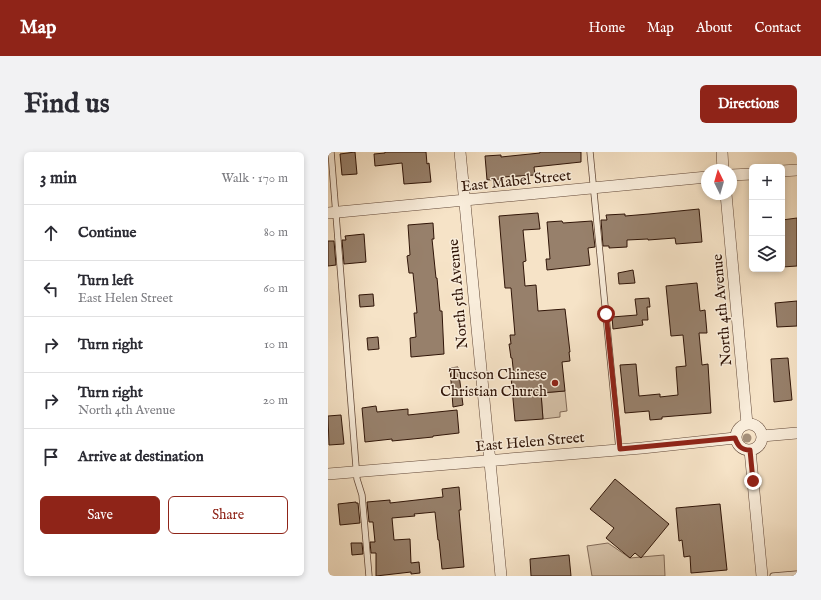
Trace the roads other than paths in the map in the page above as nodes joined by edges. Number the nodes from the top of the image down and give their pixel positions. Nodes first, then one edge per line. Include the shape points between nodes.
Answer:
1 (331, 152) edge
2 (460, 152) edge
3 (590, 152) edge
4 (722, 152) edge
5 (723, 164) edge
6 (797, 170) edge
7 (785, 171) edge
8 (749, 174) edge
9 (737, 175) edge
10 (701, 178) edge
11 (594, 188) junction
12 (727, 200) edge
13 (465, 201) junction
14 (332, 213) edge
15 (747, 424) junction
16 (797, 433) edge
17 (762, 436) junction
18 (735, 438) junction
19 (620, 449) junction
20 (750, 450) junction
21 (490, 460) junction
22 (356, 471) junction
23 (328, 474) edge
24 (797, 574) edge
25 (369, 576) edge
26 (501, 576) edge
27 (762, 576) edge
28 (773, 576) edge

1 - 14 lane
2 - 13 street, North 5th Avenue
3 - 11 lane
4 - 5 street
6 - 7 street
8 - 9 street
10 - 11 street, East Mabel Street
11 - 13 street, East Mabel Street
11 - 19 lane
12 - 15 street, North 4th Avenue
13 - 14 street, East Mabel Street
13 - 21 street, North 5th Avenue
14 - 22 lane
15 - 17 street via 757,426
15 - 18 street via 736,431
16 - 17 street
17 - 20 street via 761,443
18 - 19 street, East Helen Street
18 - 20 street via 737,445
19 - 21 street, East Helen Street
20 - 27 street
21 - 22 street, East Helen Street
21 - 26 street, North 5th Avenue
22 - 23 street, East Helen Street
22 - 25 lane via 362,495
24 - 28 lane

